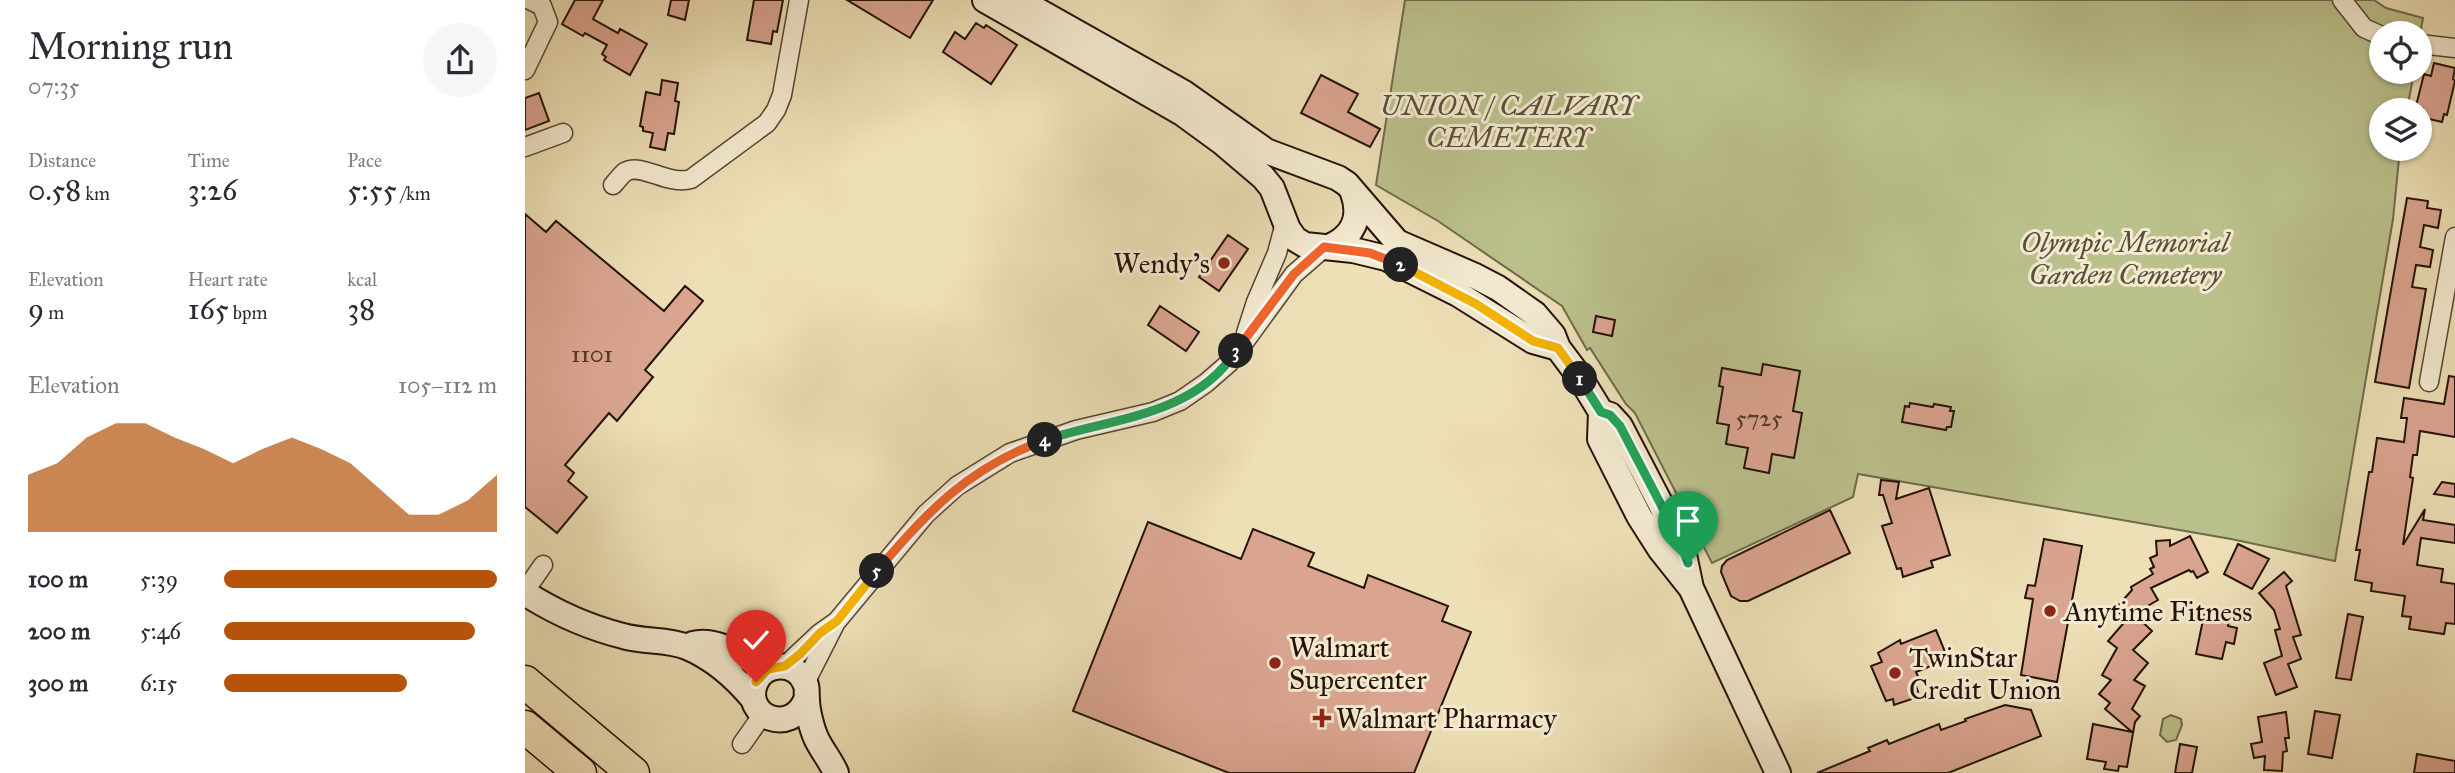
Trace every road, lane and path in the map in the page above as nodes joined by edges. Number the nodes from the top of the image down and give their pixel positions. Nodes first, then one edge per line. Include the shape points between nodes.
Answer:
1 (530, 0) edge
2 (799, 0) edge
3 (985, 0) edge
4 (1019, 0) edge
5 (2342, 0) edge
6 (2369, 30) edge
7 (2432, 45) edge
8 (2455, 48) edge
9 (525, 70) edge
10 (563, 133) dead end
11 (525, 147) edge
12 (1328, 174) junction
13 (613, 186) dead end
14 (1353, 193) junction
15 (1284, 220) junction
16 (2455, 237) edge
17 (1326, 247) junction
18 (2447, 333) edge
19 (1246, 337) junction
20 (1558, 348) junction
21 (2429, 382) dead end
22 (543, 565) dead end
23 (525, 592) edge
24 (837, 621) junction
25 (685, 646) junction
26 (776, 668) junction
27 (525, 682) edge
28 (806, 691) junction
29 (766, 711) junction
30 (525, 727) edge
31 (817, 740) junction
32 (742, 744) dead end
33 (580, 773) edge
34 (633, 773) edge
35 (836, 773) edge
36 (1778, 773) edge

1 - 9 street via 542,6 548,22
2 - 13 street via 782,94 767,124 691,179 672,181 639,169 625,172
3 - 15 main road via 1202,126 1263,177
4 - 12 main road via 1184,93 1266,151
5 - 6 street
7 - 8 street
10 - 11 street
12 - 14 main road via 1347,184
12 - 15 main road via 1304,177 1294,184 1283,206
14 - 17 main road via 1357,204 1354,226 1339,243
14 - 20 main road via 1397,242 1473,275 1525,306 1544,323
15 - 17 main road via 1295,239
15 - 19 street via 1277,253
16 - 18 street
17 - 19 street via 1294,274
17 - 20 main road via 1370,253 1406,267 1533,341
18 - 21 street
19 - 24 street via 1229,363 1180,401 1043,440 1010,453 957,486 926,514
20 - 36 main road via 1601,412 1620,426 1682,545 1691,588
22 - 23 street
23 - 25 main road via 592,627
24 - 26 street
24 - 28 street
25 - 26 main road via 715,645
25 - 29 main road via 720,666
26 - 28 main road via 794,670
26 - 29 main road via 756,682
27 - 34 highway
28 - 29 main road via 797,715
28 - 31 main road
29 - 31 main road
29 - 32 street
30 - 33 highway
31 - 35 main road

